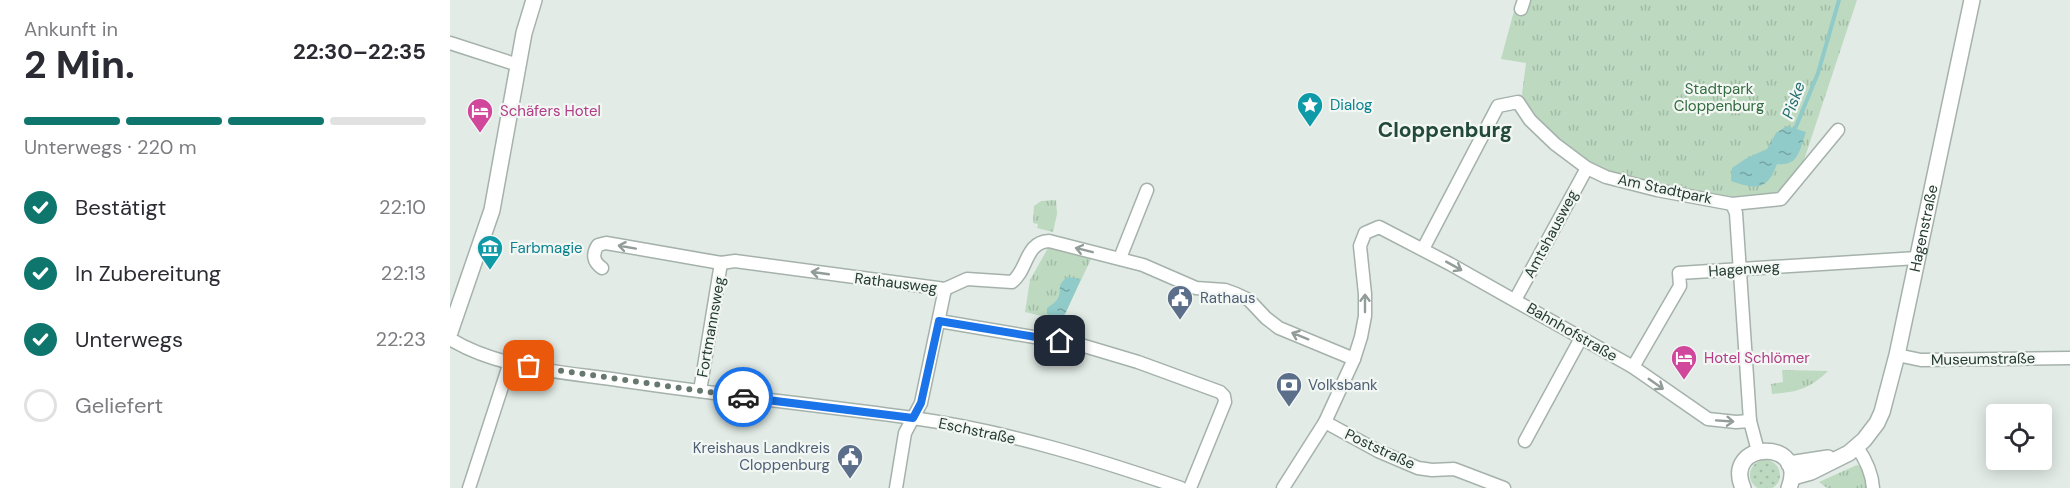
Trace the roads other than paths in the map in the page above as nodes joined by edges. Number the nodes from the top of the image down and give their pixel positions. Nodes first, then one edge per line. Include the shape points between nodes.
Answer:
1 (534, 0) edge
2 (1972, 0) edge
3 (450, 43) edge
4 (518, 65) junction
5 (1838, 130) dead end
6 (1587, 168) junction
7 (1147, 190) dead end
8 (1732, 204) junction
9 (1423, 249) junction
10 (1120, 258) junction
11 (1917, 258) junction
12 (721, 263) junction
13 (602, 268) dead end
14 (1740, 269) junction
15 (945, 289) junction
16 (1515, 300) junction
17 (939, 321) junction
18 (450, 332) edge
19 (1581, 338) junction
20 (450, 339) edge
21 (1897, 355) junction
22 (1354, 358) junction
23 (2070, 358) edge
24 (510, 362) junction
25 (1633, 367) junction
26 (700, 391) junction
27 (913, 418) junction
28 (1750, 421) junction
29 (1325, 423) junction
30 (1525, 441) dead end
31 (1857, 447) junction
32 (1758, 451) junction
33 (1790, 476) edge
34 (1739, 486) edge
35 (469, 488) edge
36 (896, 488) edge
37 (1181, 488) edge
38 (1190, 488) edge
39 (1283, 488) edge
40 (1504, 488) edge
41 (1873, 488) edge

1 - 4 street
2 - 11 street, Hagenstraße
3 - 4 street
4 - 18 street via 492,210
5 - 8 street, Am Stadtpark via 1781,199
6 - 8 street, Am Stadtpark via 1627,183
6 - 9 street, Am Stadtpark via 1544,134 1518,102 1498,106
6 - 16 street, Amtshausweg
7 - 10 street
8 - 14 street, Am Stadtpark
9 -> 16 street, Bahnhofstraße
22 -> 9 street, Bahnhofstraße via 1365,316 1360,246 1365,233 1379,227
10 -> 15 street, Rathausweg via 1048,240 1031,249 1012,282 967,279
22 -> 10 street, Rathausweg via 1279,328 1249,300 1236,294 1196,288
11 - 14 street, Hagenweg
11 - 21 street, Hagenstraße
12 -> 13 street, Rathausweg via 606,243 595,250 596,264
15 -> 12 street, Rathausweg via 735,261
12 - 26 street, Fortmannsweg
14 - 25 street, Hagenweg via 1679,273 1680,286
14 - 28 street, Am Stadtpark
15 - 17 street
16 - 19 street, Bahnhofstraße
17 - 27 street via 921,403
17 - 38 street via 1081,345 1220,392 1225,402
19 - 25 street, Bahnhofstraße
19 - 30 street
20 - 24 street, Eschstraße via 479,354
21 - 23 street, Museumstraße via 1920,360
21 - 31 street, Hagenstraße via 1882,412 1871,433
22 - 29 street
24 - 26 street, Eschstraße
24 - 35 street
25 -> 28 street, Bahnhofstraße via 1707,419
26 - 27 street, Eschstraße
27 - 36 street via 905,433
27 - 37 street, Eschstraße via 1047,446
28 - 32 street
29 - 39 street
29 - 40 street, Poststraße via 1418,468 1454,469
31 - 33 street, Hagenstraße via 1811,472
31 - 41 street via 1872,476
32 - 33 street via 1780,455
32 - 34 street via 1742,465

